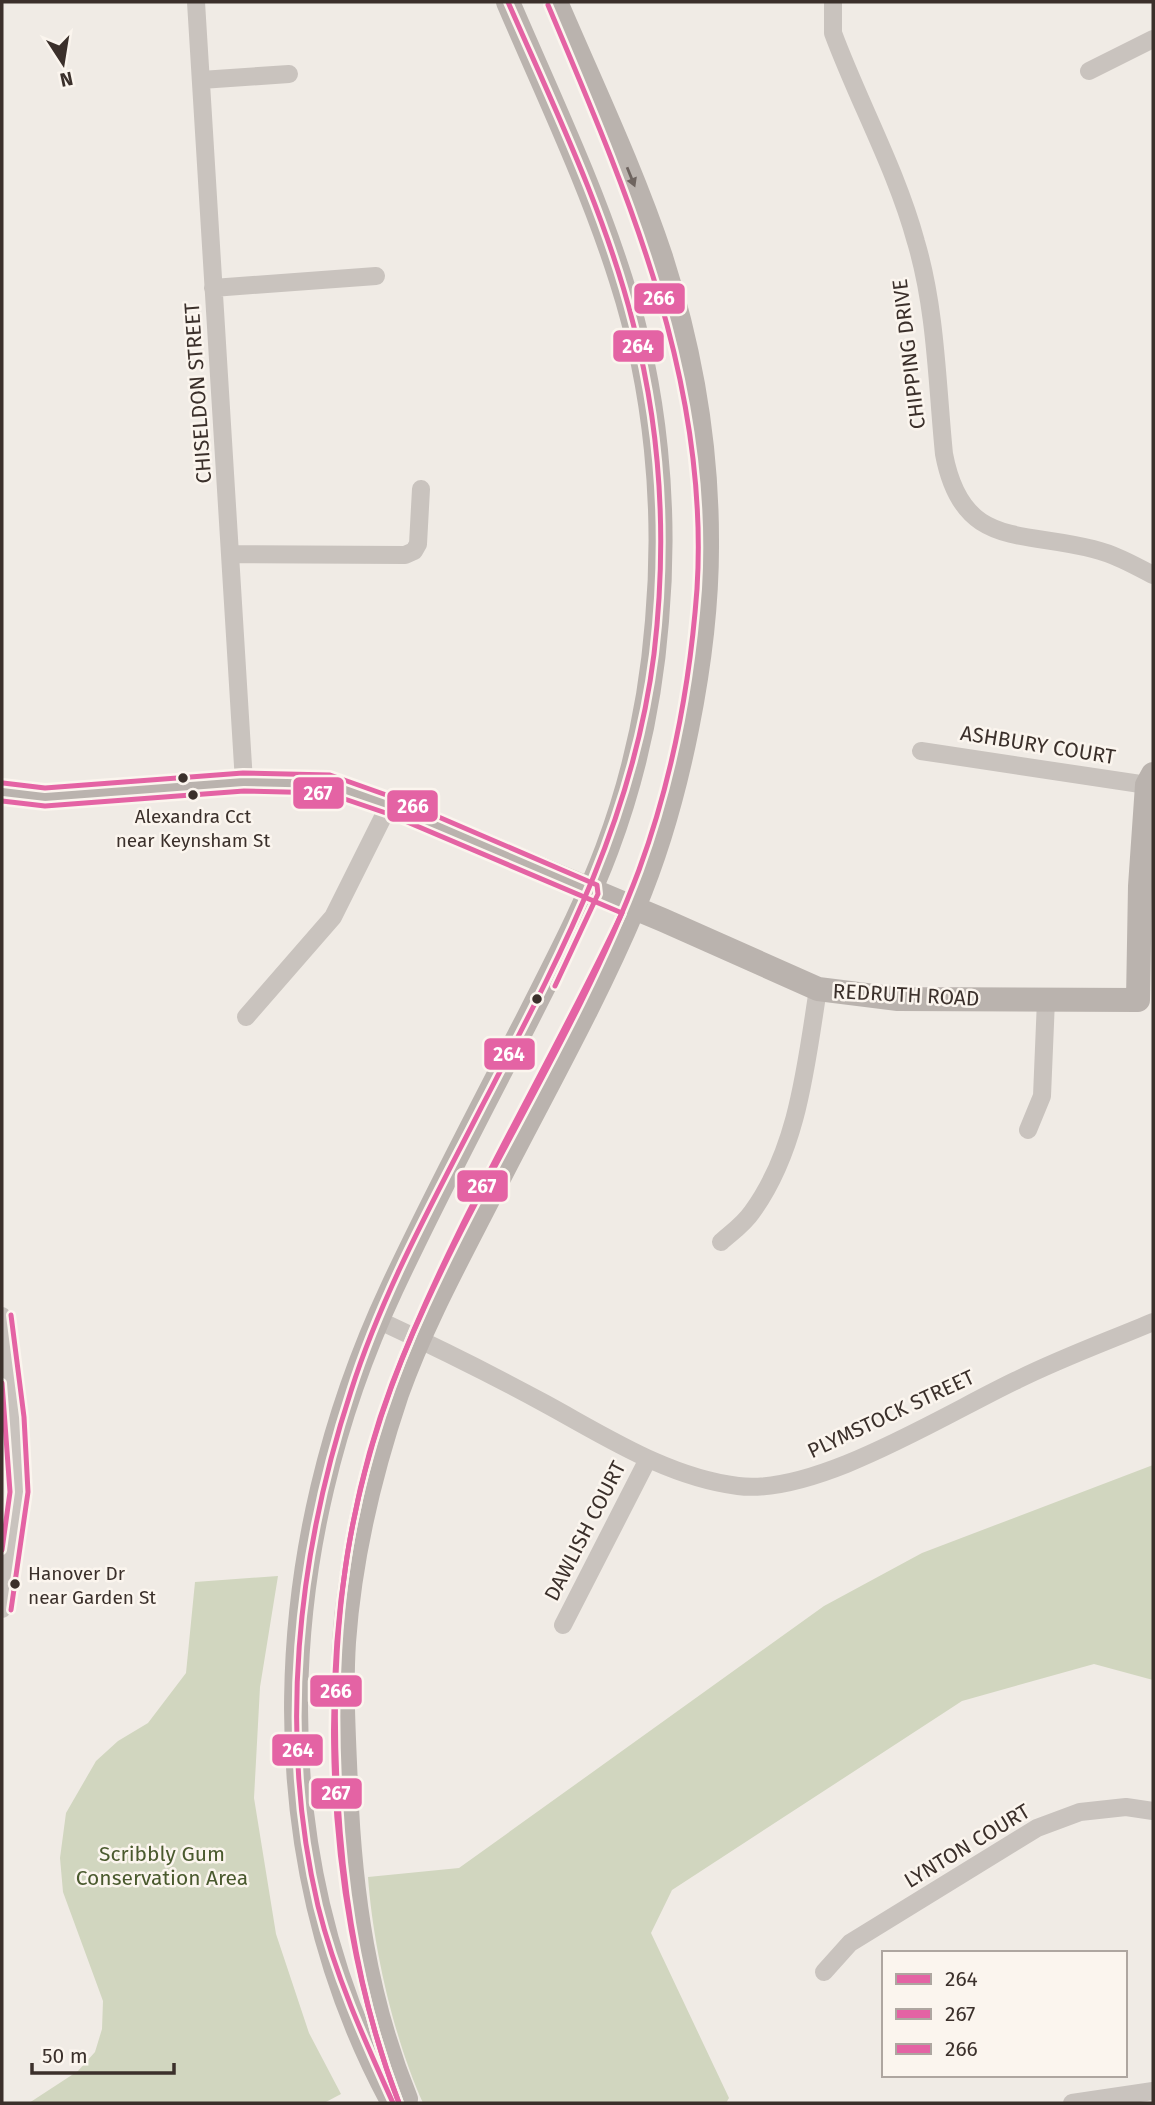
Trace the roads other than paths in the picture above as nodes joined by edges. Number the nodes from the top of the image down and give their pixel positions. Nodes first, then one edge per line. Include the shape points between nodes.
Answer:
1 (196, 2) edge
2 (508, 2) edge
3 (556, 2) edge
4 (833, 2) edge
5 (1153, 39) edge
6 (1089, 71) dead end
7 (289, 74) dead end
8 (201, 80) junction
9 (376, 276) dead end
10 (213, 288) junction
11 (421, 489) dead end
12 (232, 554) junction
13 (1153, 575) edge
14 (921, 751) dead end
15 (1150, 780) edge
16 (244, 782) junction
17 (2, 792) edge
18 (389, 805) junction
19 (590, 890) junction
20 (634, 908) junction
21 (818, 989) junction
22 (1046, 1000) junction
23 (1146, 1000) edge
24 (246, 1017) dead end
25 (1028, 1130) dead end
26 (721, 1242) dead end
27 (2, 1315) edge
28 (378, 1320) junction
29 (1153, 1322) edge
30 (419, 1339) junction
31 (648, 1459) junction
32 (2, 1609) edge
33 (563, 1625) dead end
34 (1153, 1811) edge
35 (824, 1972) dead end
36 (1153, 2091) edge
37 (393, 2103) edge
38 (408, 2103) edge
39 (1072, 2103) edge

1 - 8 street, CHISELDON STREET
2 - 19 main road via 622,282 640,352 657,469 661,551 649,685 621,806
3 -> 20 main road via 661,258 682,334 705,475 708,545 689,712 677,778
4 - 13 street, CHIPPING DRIVE via 833,33 917,244 948,477 964,509 996,531 1094,549
5 - 6 street
7 - 8 street
8 - 10 street, CHISELDON STREET
9 - 10 street
10 - 12 street, CHISELDON STREET
11 - 12 street via 418,544 405,555
12 - 16 street, CHISELDON STREET
14 - 15 street, ASHBURY COURT
15 - 23 main road via 1140,886
16 - 17 main road, REDRUTH ROAD via 45,797
16 - 18 main road, REDRUTH ROAD via 328,784
18 - 19 main road, REDRUTH ROAD
18 - 24 street via 333,918
19 - 20 main road, REDRUTH ROAD
19 - 28 main road
20 - 21 main road, REDRUTH ROAD
20 - 30 main road
21 - 22 main road, REDRUTH ROAD via 898,999
21 - 26 street via 799,1097 776,1170 752,1214
22 - 23 main road, REDRUTH ROAD
22 - 25 street via 1042,1096
27 - 32 street via 19,1492
28 - 30 street, PLYMSTOCK STREET
28 - 37 main road via 347,1398 314,1526 303,1588 296,1730 301,1817 326,1944 353,2021
29 - 31 street, PLYMSTOCK STREET via 1019,1378 838,1468 789,1483 740,1487 695,1477
30 - 31 street, PLYMSTOCK STREET
30 - 38 main road via 378,1454 361,1526 344,1643 342,1702 354,1905 376,2009
31 - 33 street, DAWLISH COURT
34 - 35 street, LYNTON COURT via 1126,1807 1080,1812 1037,1828 850,1943
36 - 39 street

